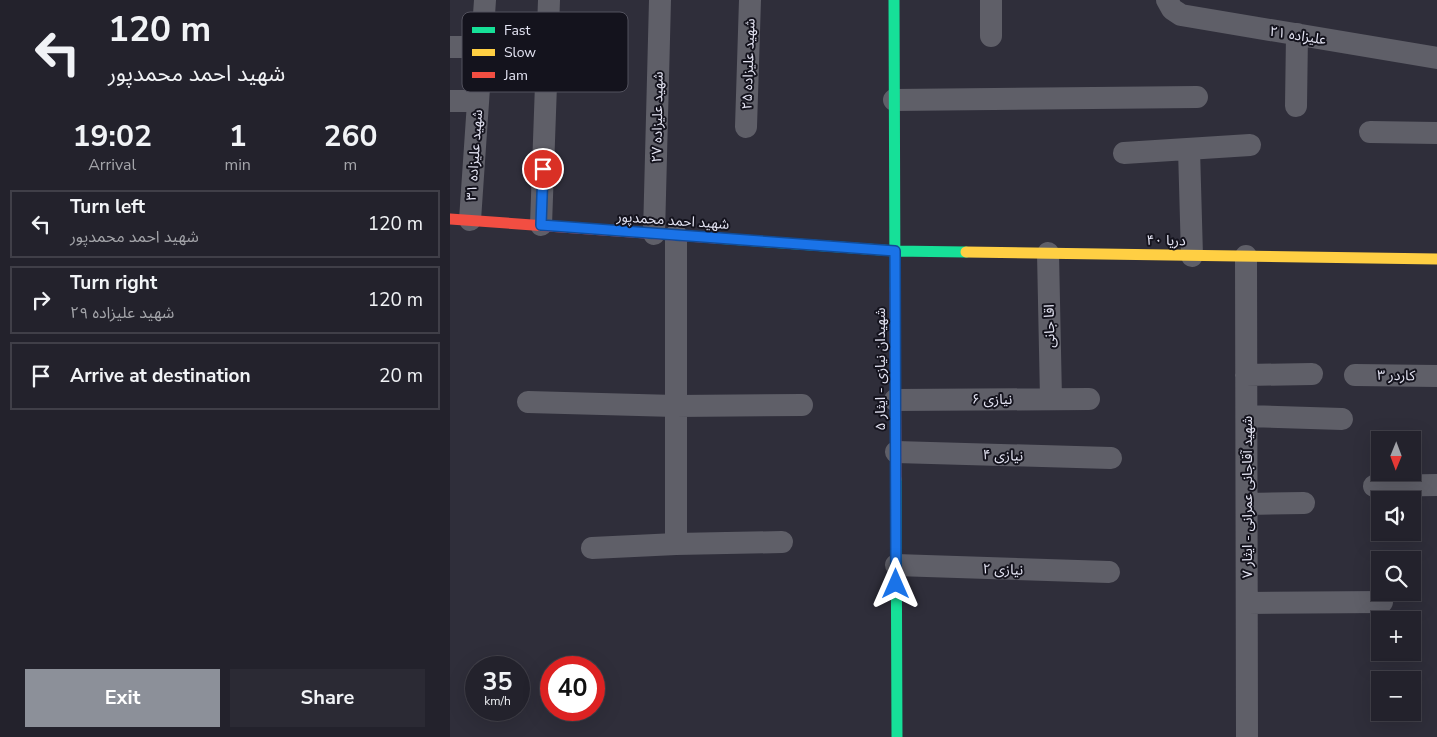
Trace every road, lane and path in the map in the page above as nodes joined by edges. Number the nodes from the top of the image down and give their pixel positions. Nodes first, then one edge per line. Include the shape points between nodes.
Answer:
1 (660, 0) edge
2 (750, 0) edge
3 (894, 0) edge
4 (991, 0) edge
5 (1167, 0) edge
6 (1297, 34) junction
7 (991, 36) dead end
8 (1437, 58) edge
9 (479, 92) edge
10 (546, 92) edge
11 (1197, 97) dead end
12 (894, 100) junction
13 (450, 101) edge
14 (478, 101) junction
15 (1296, 106) dead end
16 (746, 128) dead end
17 (1370, 132) dead end
18 (1437, 133) edge
19 (1250, 146) dead end
20 (1189, 149) junction
21 (1124, 153) dead end
22 (460, 220) edge
23 (541, 225) junction
24 (665, 234) junction
25 (895, 251) junction
26 (1048, 253) junction
27 (1192, 256) junction
28 (1246, 256) junction
29 (1437, 259) edge
30 (1312, 374) dead end
31 (1246, 375) junction
32 (1355, 375) dead end
33 (1437, 376) edge
34 (1089, 398) dead end
35 (1051, 399) junction
36 (896, 400) junction
37 (528, 402) dead end
38 (802, 405) dead end
39 (676, 406) junction
40 (1246, 416) junction
41 (1342, 419) dead end
42 (896, 452) junction
43 (1111, 458) dead end
44 (1437, 485) edge
45 (1374, 486) dead end
46 (1304, 503) dead end
47 (1247, 504) junction
48 (782, 542) dead end
49 (676, 544) junction
50 (592, 548) dead end
51 (896, 566) junction
52 (1109, 572) dead end
53 (1382, 602) dead end
54 (1247, 603) junction
55 (897, 737) edge
56 (1247, 737) edge

1 - 24 street, شهید علیزاده ۲۷
2 - 16 street, شهید علیزاده ۲۵
3 - 12 street, شهیدان نیازی - ایثار ۵
4 - 7 street
5 - 6 street, علیزاده ۲۱ via 1172,10 1180,15
6 - 8 street, علیزاده ۲۱
6 - 15 street
9 - 14 street, شهید علیزاده ۳۱
10 - 23 street
11 - 12 street
12 - 25 street, شهیدان نیازی - ایثار ۵
13 - 14 street
14 - 22 street, شهید علیزاده ۳۱
17 - 18 street
19 - 20 street
20 - 21 street
20 - 27 street
22 - 23 street, شهید احمد محمدپور
23 - 24 street, شهید احمد محمدپور
24 - 25 street, شهید احمد محمدپور
24 - 39 street, شهید علیزاده ۲۷
25 - 26 street, دریا ۴۰
25 - 36 street, شهیدان نیازی - ایثار ۵
26 - 27 street, دریا ۴۰
26 - 35 street, اقا جانی
27 - 28 street, دریا ۴۰
28 - 29 street, دریا ۴۰
28 - 31 street, شهید آقاجانی عمرانی - ایثار ۷
30 - 31 street
31 - 40 street, شهید آقاجانی عمرانی - ایثار ۷
32 - 33 street, کاردر ۳
34 - 35 street, نیازی ۶
35 - 36 street, نیازی ۶
36 - 42 street, شهیدان نیازی - ایثار ۵
37 - 39 street
38 - 39 street
39 - 49 street, شهید علیزاده ۲۷
40 - 41 street
40 - 47 street, شهید آقاجانی عمرانی - ایثار ۷
42 - 43 street, نیازی ۴
42 - 51 street, شهیدان نیازی - ایثار ۵
44 - 45 street
46 - 47 street
47 - 54 street, شهید آقاجانی عمرانی - ایثار ۷
48 - 49 street
49 - 50 street
51 - 52 street, نیازی ۲
51 - 55 street, شهیدان نیازی - ایثار ۵
53 - 54 street
54 - 56 street, شهید آقاجانی عمرانی - ایثار ۷

